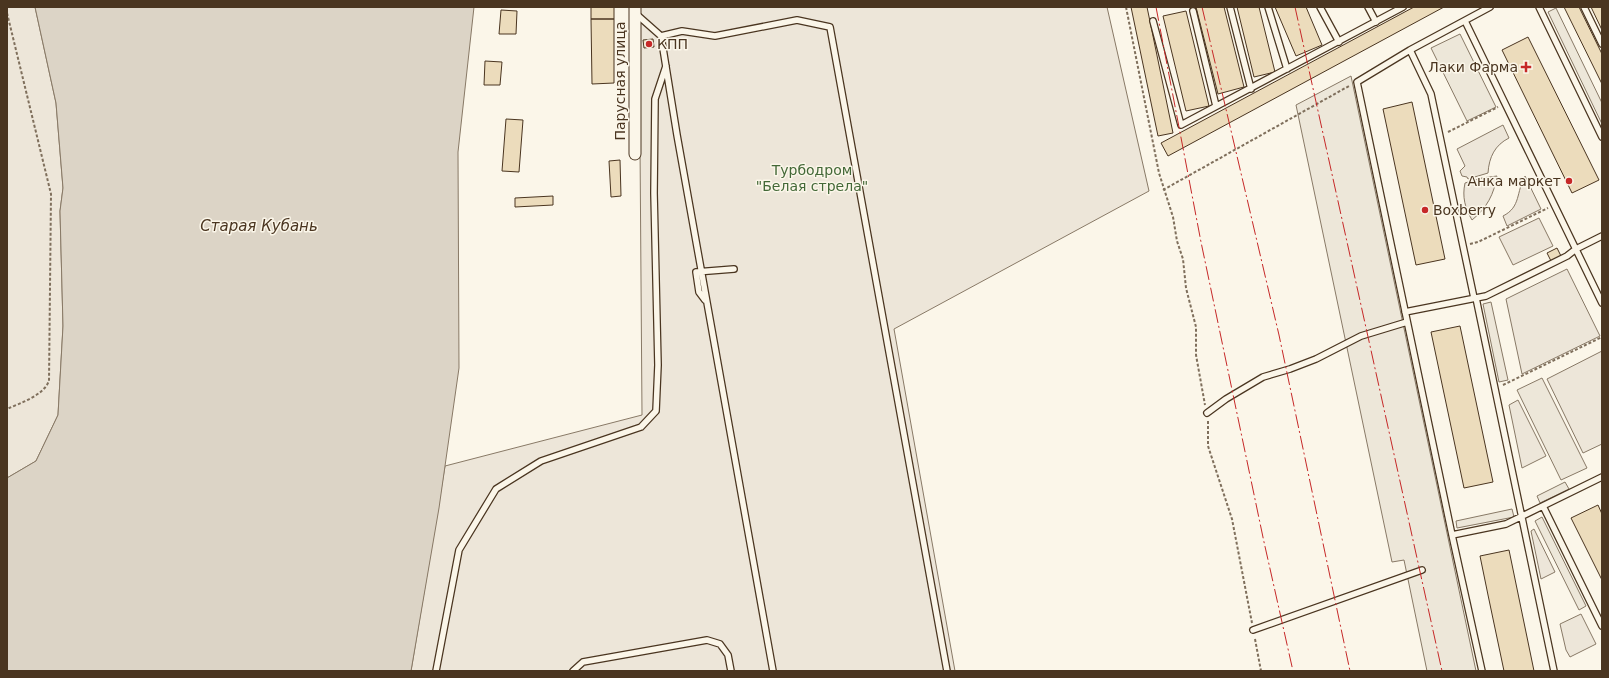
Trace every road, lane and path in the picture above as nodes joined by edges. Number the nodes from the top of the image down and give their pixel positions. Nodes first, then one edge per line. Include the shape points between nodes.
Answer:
1 (1126, 7) edge
2 (1230, 7) edge
3 (1268, 7) edge
4 (1320, 7) edge
5 (1368, 7) edge
6 (1403, 7) edge
7 (1490, 7) edge
8 (1539, 7) edge
9 (1584, 7) edge
10 (635, 10) edge
11 (1193, 11) dead end
12 (7, 13) edge
13 (1153, 21) dead end
14 (1465, 21) junction
15 (1376, 22) junction
16 (661, 36) junction
17 (1339, 42) junction
18 (1602, 44) edge
19 (1410, 50) junction
20 (666, 66) junction
21 (1287, 69) junction
22 (1357, 82) junction
23 (1250, 89) junction
24 (1505, 104) junction
25 (1216, 106) junction
26 (1480, 111) dead end
27 (1482, 115) junction
28 (1440, 136) junction
29 (1602, 137) edge
30 (635, 154) dead end
31 (1163, 190) junction
32 (1554, 205) junction
33 (1602, 236) edge
34 (1463, 245) junction
35 (1576, 249) junction
36 (734, 269) dead end
37 (702, 272) junction
38 (1475, 298) junction
39 (1602, 303) edge
40 (1405, 312) junction
41 (1407, 322) junction
42 (1602, 336) edge
43 (1495, 389) junction
44 (7, 409) edge
45 (1207, 413) junction
46 (1602, 477) edge
47 (1543, 506) junction
48 (1522, 516) junction
49 (1452, 535) junction
50 (1422, 570) dead end
51 (1602, 626) edge
52 (1253, 630) junction
53 (436, 671) edge
54 (574, 671) edge
55 (731, 671) edge
56 (773, 671) edge
57 (946, 671) edge
58 (1262, 671) edge
59 (1482, 671) edge
60 (1554, 671) edge

1 - 31 path
2 - 23 lane
3 - 21 lane
4 - 17 lane
5 - 15 lane
6 - 15 lane
7 - 14 lane
8 - 29 lane
9 - 18 lane
10 - 16 lane
10 - 30 street, Парусная улица
11 - 25 lane
12 - 44 path via 51,194 50,381 40,392
13 - 25 lane via 1181,125
14 - 19 lane
14 - 24 lane
15 - 17 lane
16 - 20 lane
16 - 57 lane via 682,31 715,36 797,20 830,27
17 - 21 lane
19 - 22 lane
19 - 28 lane via 1431,94
20 - 37 lane
20 - 53 lane via 655,99 654,193 658,365 656,411 641,427 541,461 496,489 459,550
21 - 23 lane
22 - 31 path
22 - 40 lane
23 - 25 lane
24 - 27 path
24 - 32 lane
26 - 27 path
27 - 28 path
28 - 34 lane
31 - 45 path via 1173,217 1183,259 1186,288 1196,327 1196,355 1202,397
32 - 34 path via 1478,242
32 - 35 lane
33 - 35 lane
34 - 38 lane
35 - 38 lane via 1493,293
35 - 39 lane
36 - 37 lane
37 - 56 lane
38 - 40 lane
38 - 43 lane
40 - 41 lane
41 - 45 lane via 1361,336 1316,359 1263,376
41 - 49 lane
42 - 43 path
43 - 48 lane
45 - 52 path via 1208,446 1232,520
46 - 47 lane
47 - 48 lane
47 - 51 lane
48 - 49 lane via 1506,524
48 - 60 lane
49 - 59 lane
50 - 52 lane
52 - 58 path
54 - 55 lane via 583,662 707,640 720,644 728,656

